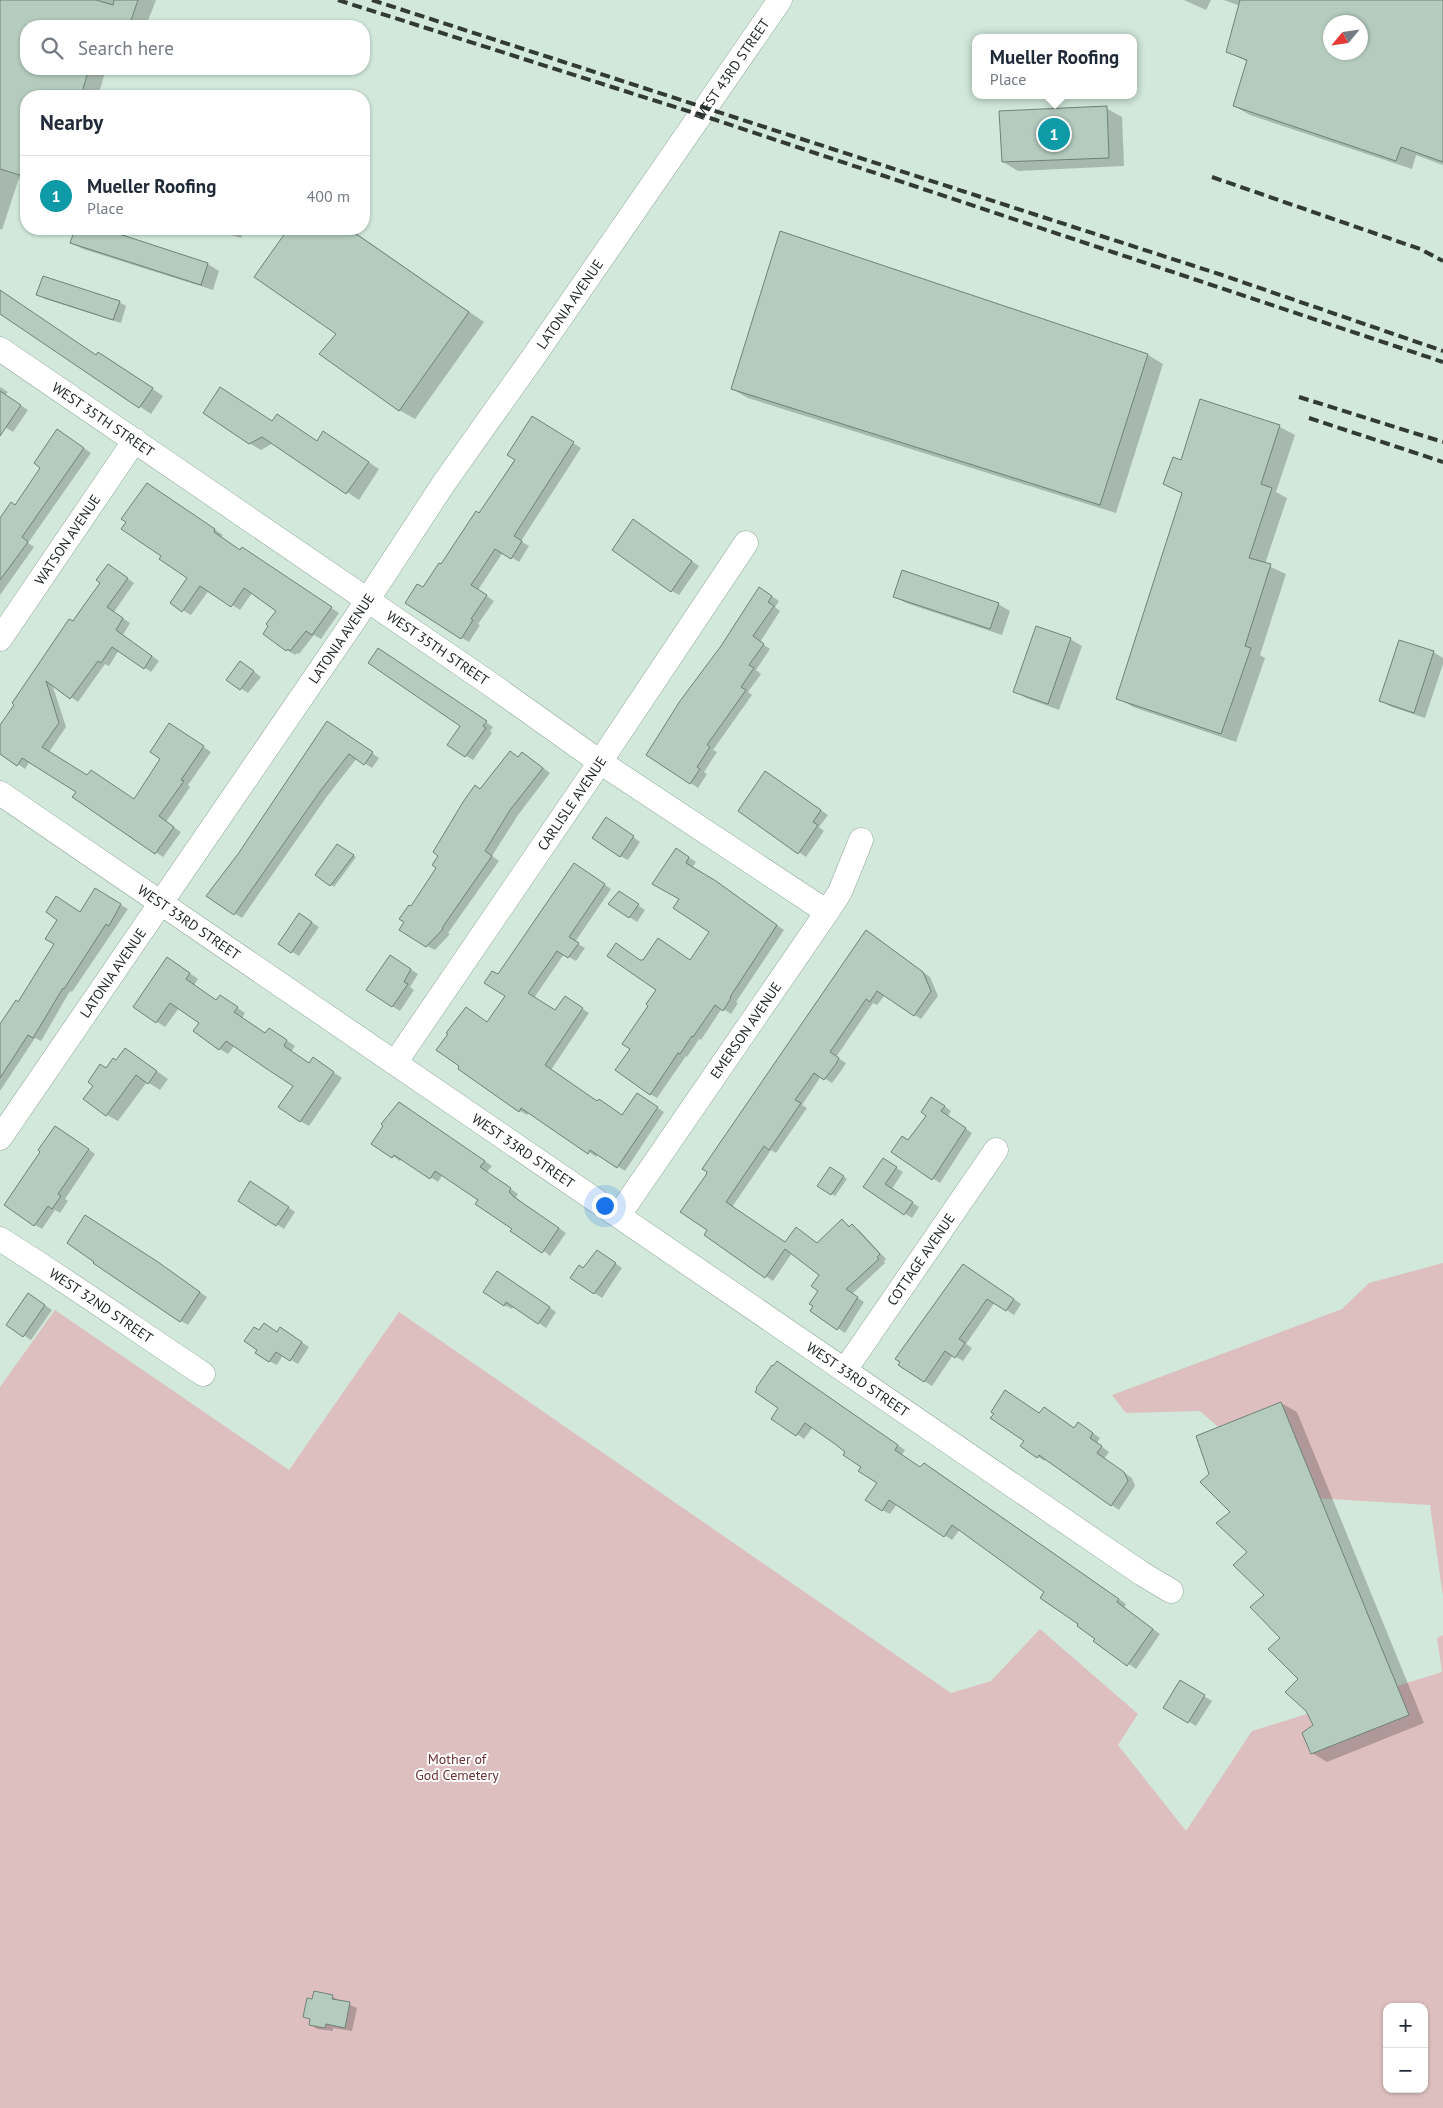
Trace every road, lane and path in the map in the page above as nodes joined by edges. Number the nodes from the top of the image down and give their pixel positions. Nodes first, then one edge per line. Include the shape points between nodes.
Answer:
1 (780, 0) edge
2 (684, 140) joint
3 (0, 349) edge
4 (134, 440) junction
5 (746, 543) dead end
6 (368, 600) junction
7 (0, 639) edge
8 (600, 762) junction
9 (0, 793) edge
10 (861, 840) dead end
11 (161, 903) junction
12 (827, 912) junction
13 (395, 1063) junction
14 (0, 1138) edge
15 (996, 1150) dead end
16 (619, 1214) junction
17 (0, 1239) edge
18 (845, 1370) junction
19 (203, 1374) dead end
20 (1171, 1590) dead end

1 - 2 street, WEST 43RD STREET
2 - 6 street, LATONIA AVENUE via 444,484
3 - 4 street, WEST 35TH STREET
4 - 6 street, WEST 35TH STREET
4 - 7 street, WATSON AVENUE
5 - 8 street, CARLISLE AVENUE
6 - 8 street, WEST 35TH STREET
6 - 11 street, LATONIA AVENUE
8 - 12 street, WEST 35TH STREET
8 - 13 street, CARLISLE AVENUE
9 - 11 street, WEST 33RD STREET
10 - 12 street, EMERSON AVENUE via 840,892
11 - 13 street, WEST 33RD STREET
11 - 14 street, LATONIA AVENUE
12 - 16 street, EMERSON AVENUE
13 - 16 street, WEST 33RD STREET
15 - 18 street, COTTAGE AVENUE
16 - 18 street, WEST 33RD STREET
17 - 19 street, WEST 32ND STREET
18 - 20 street, WEST 33RD STREET via 1141,1573

